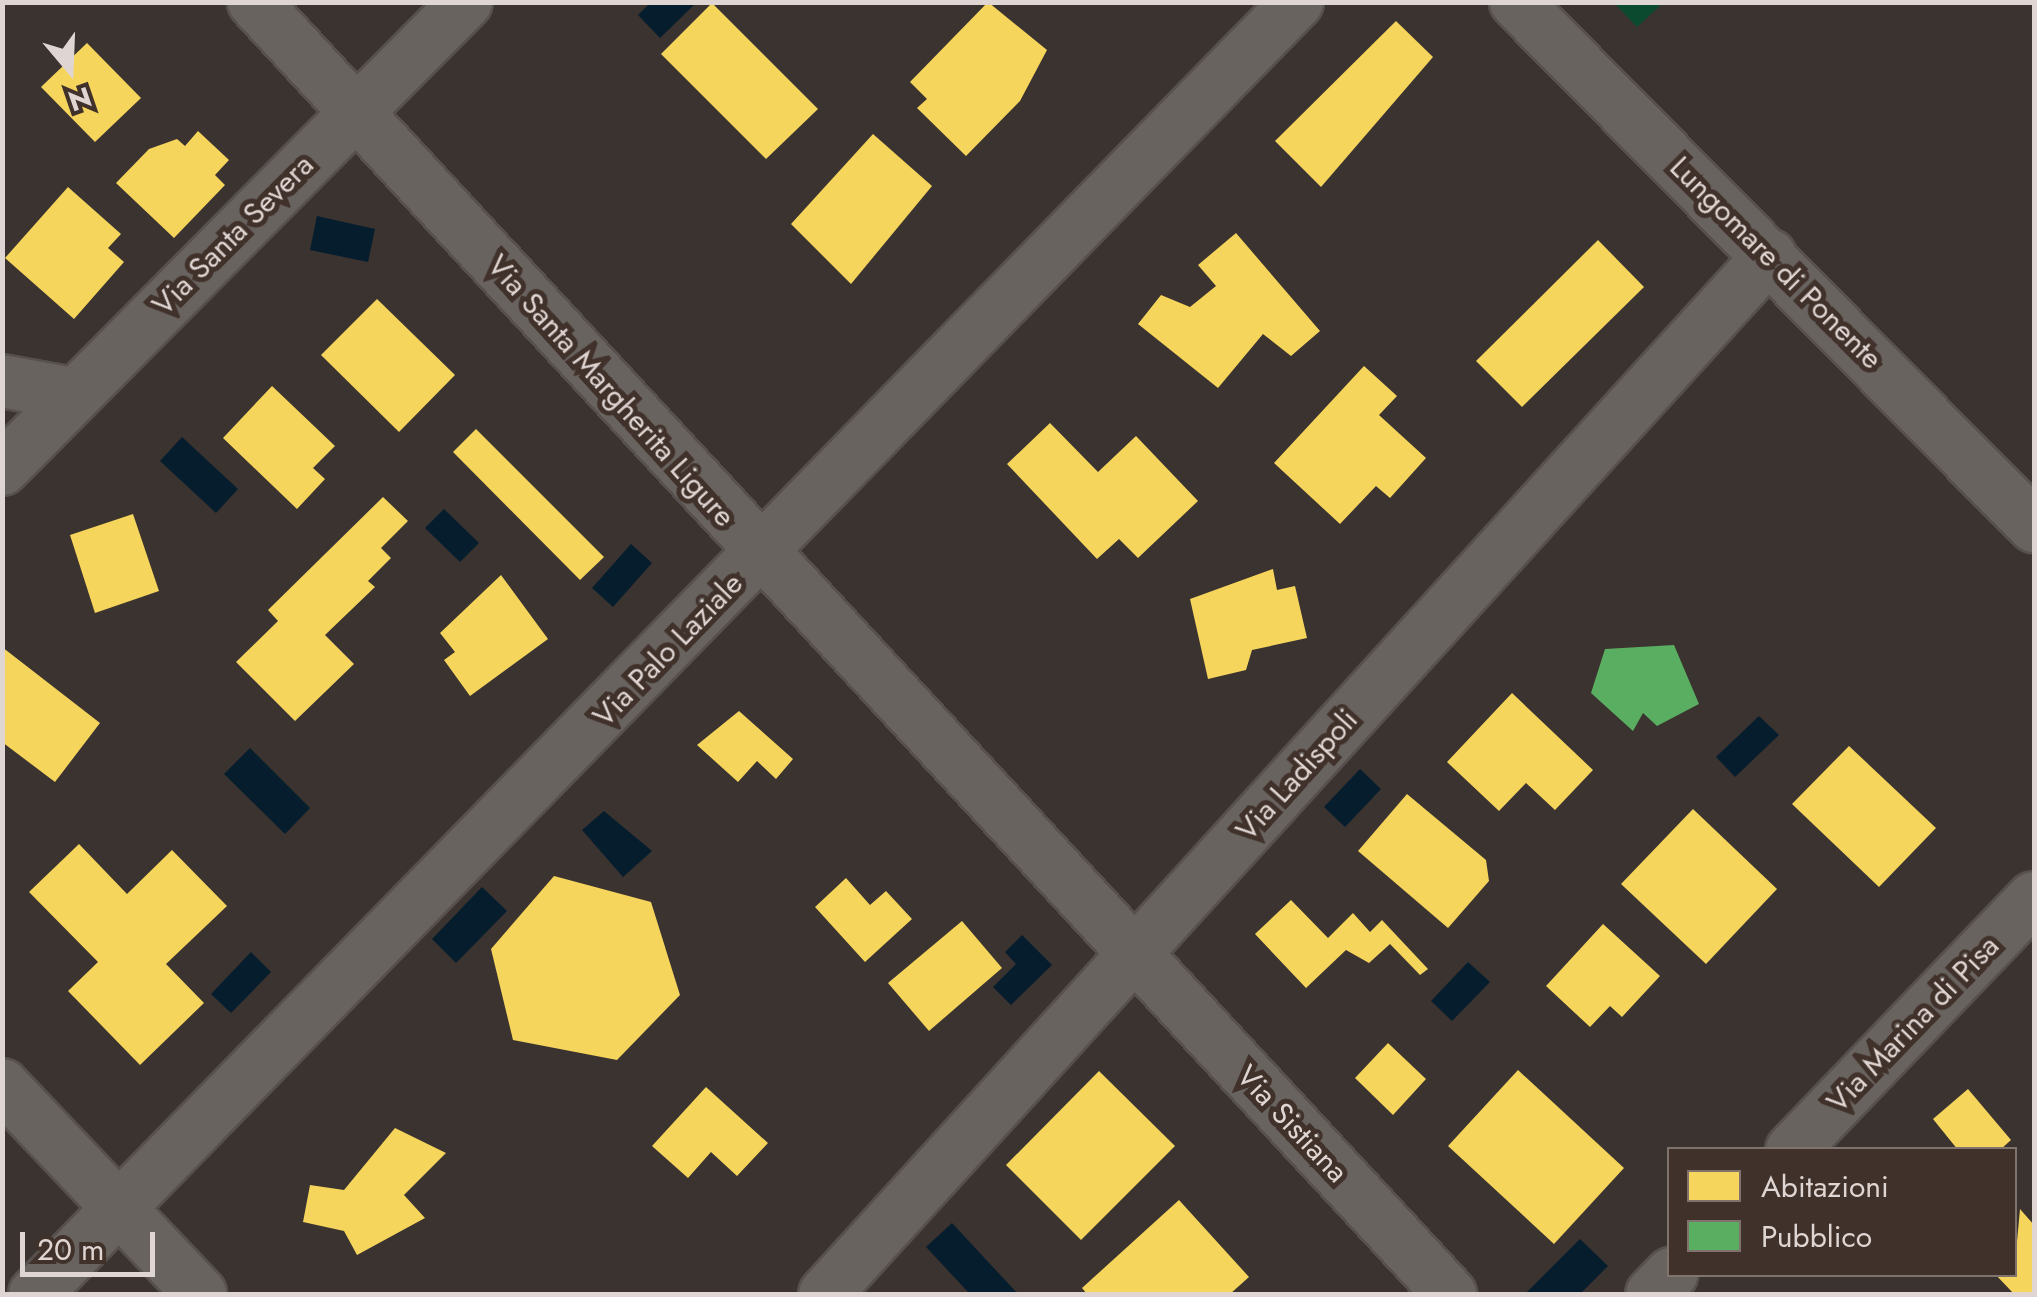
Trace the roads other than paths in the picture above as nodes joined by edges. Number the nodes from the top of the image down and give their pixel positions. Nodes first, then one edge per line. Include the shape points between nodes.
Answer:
1 (254, 2) edge
2 (466, 2) edge
3 (1297, 2) edge
4 (1516, 2) edge
5 (358, 111) junction
6 (1770, 256) junction
7 (2, 381) edge
8 (72, 394) junction
9 (4, 465) edge
10 (2034, 526) edge
11 (760, 556) junction
12 (2034, 898) edge
13 (1134, 953) junction
14 (2, 1085) edge
15 (1795, 1147) edge
16 (118, 1210) junction
17 (35, 1294) edge
18 (200, 1294) edge
19 (824, 1294) edge
20 (1450, 1294) edge

1 - 5 street, Via Santa Margherita Ligure
2 - 5 street, Via Santa Severa
3 - 11 street, Via Palo Laziale
4 - 6 street, Lungomare di Ponente
5 - 8 street, Via Santa Severa
5 - 11 street, Via Santa Margherita Ligure
6 - 10 street, Lungomare di Ponente
6 - 13 street, Via Ladispoli
7 - 8 street
8 - 9 street, Via Santa Severa
11 - 13 street, Via Santa Margherita Ligure
11 - 16 street, Via Palo Laziale
12 - 15 street, Via Marina di Pisa
13 - 19 street, Via Ladispoli
13 - 20 street, Via Sistiana
14 - 16 street
16 - 17 street, Via Palo Laziale
16 - 18 street

